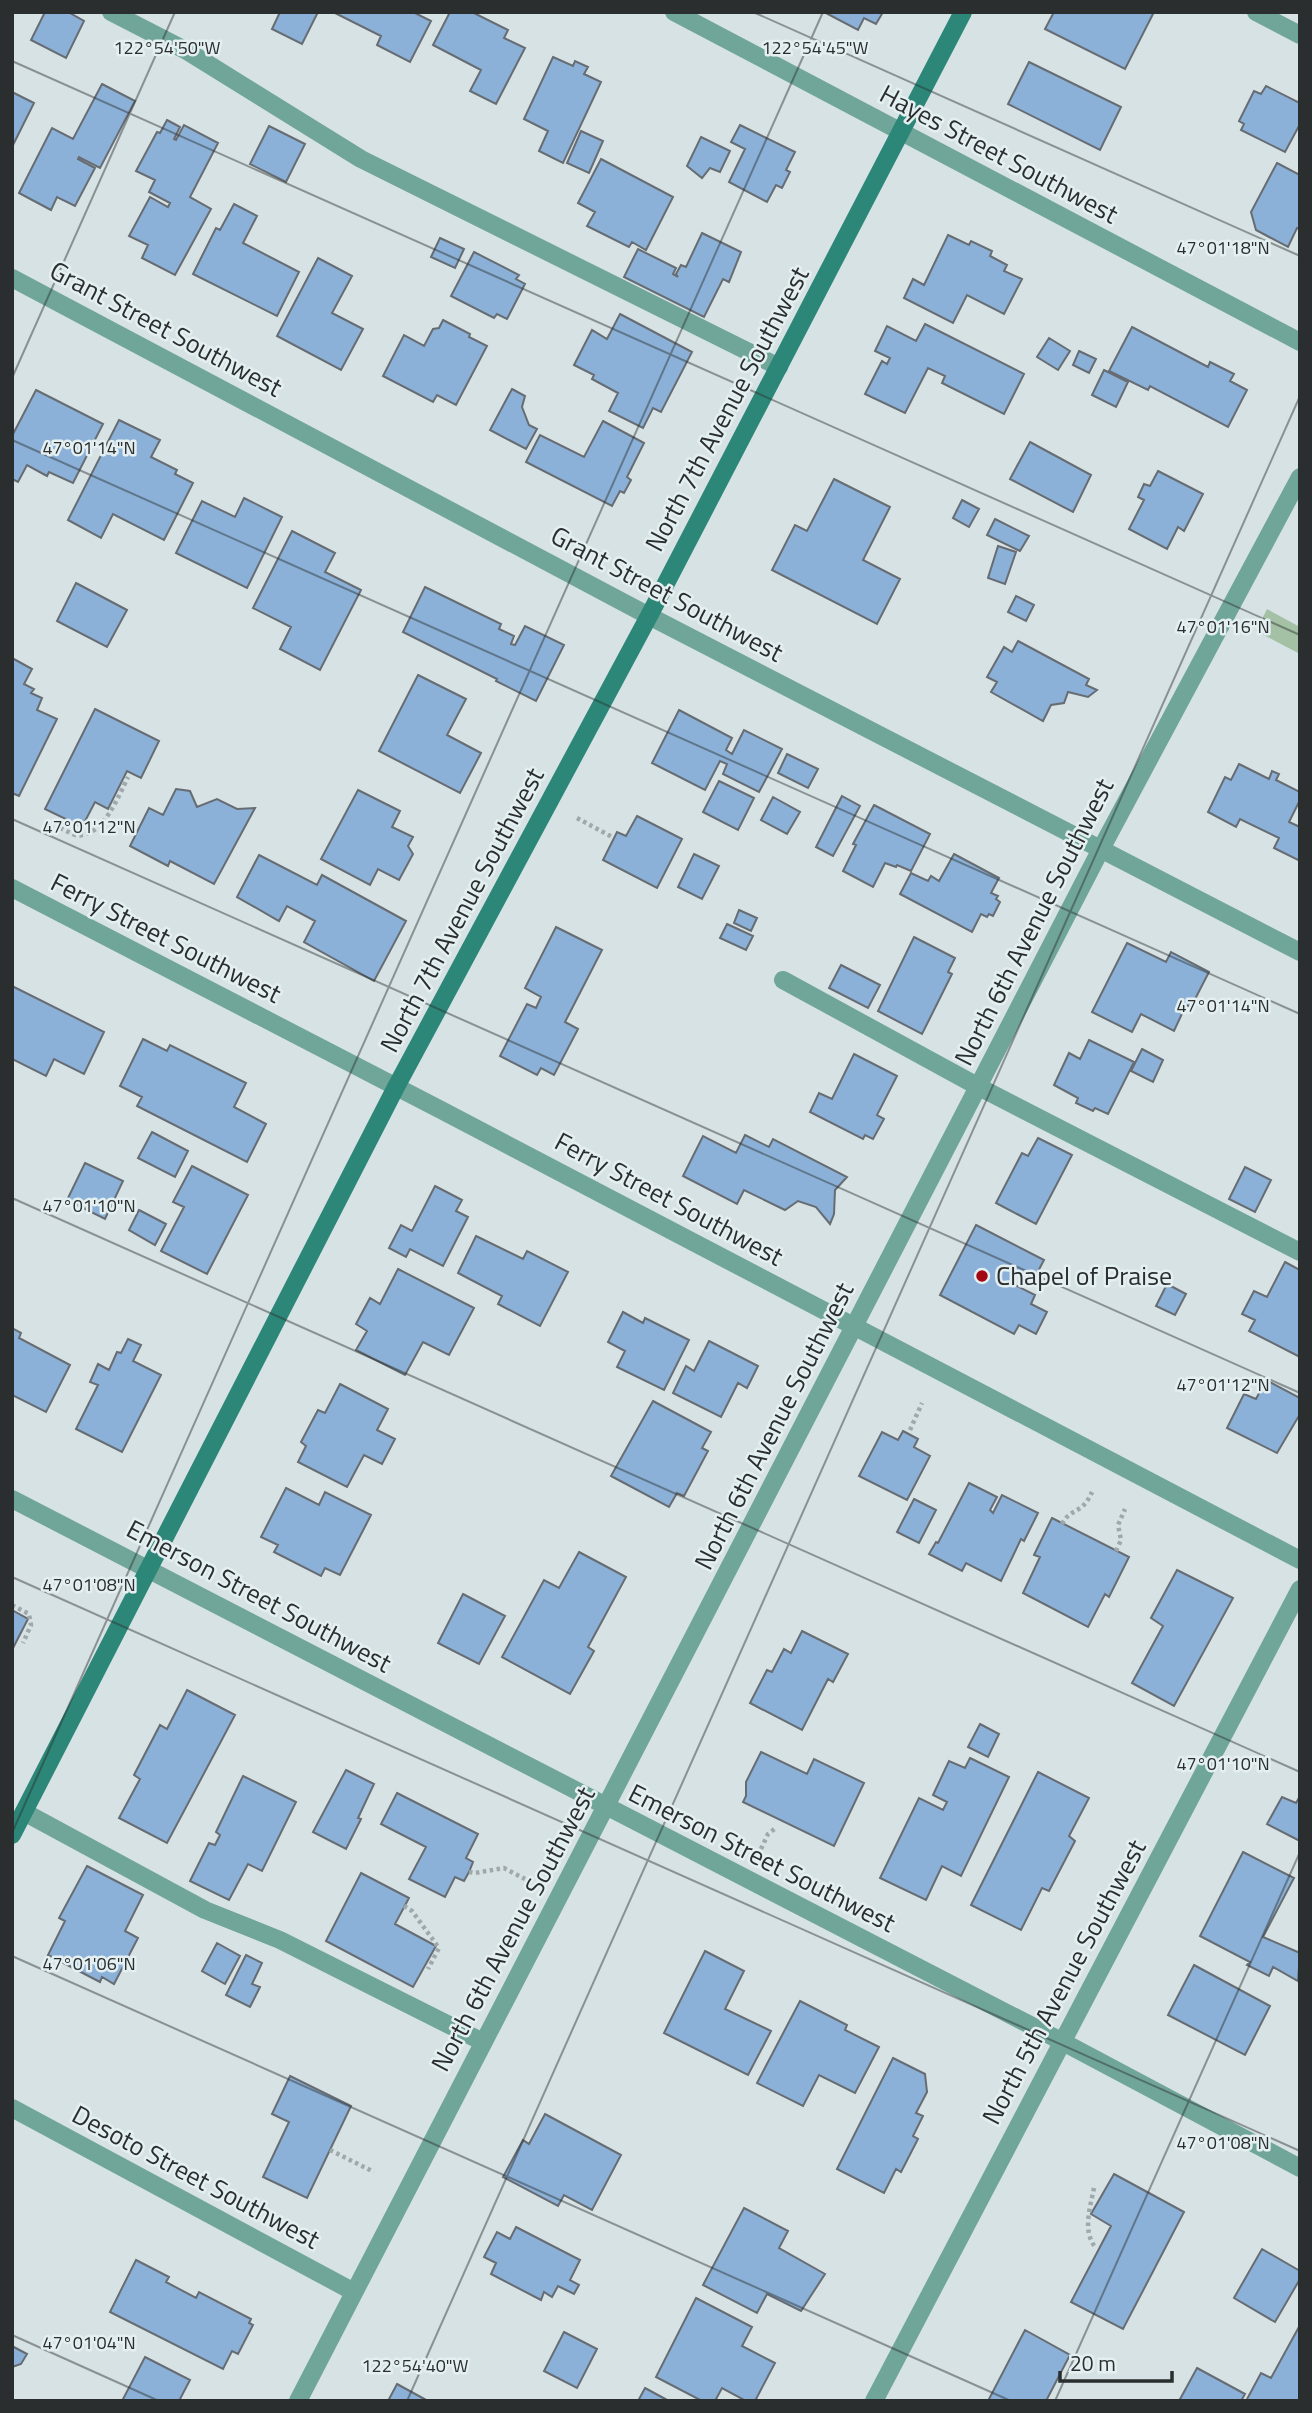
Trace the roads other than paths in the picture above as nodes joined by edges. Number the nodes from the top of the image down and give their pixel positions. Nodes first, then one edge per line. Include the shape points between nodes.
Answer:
1 (111, 12) edge
2 (674, 12) edge
3 (963, 12) edge
4 (1256, 12) edge
5 (1300, 35) edge
6 (902, 132) junction
7 (12, 278) edge
8 (1300, 342) edge
9 (779, 367) junction
10 (1300, 477) edge
11 (649, 616) junction
12 (1101, 849) junction
13 (12, 888) edge
14 (1300, 952) edge
15 (783, 981) dead end
16 (396, 1087) junction
17 (979, 1087) junction
18 (1300, 1252) edge
19 (855, 1326) junction
20 (12, 1499) edge
21 (1300, 1560) edge
22 (150, 1568) junction
23 (1300, 1589) edge
24 (607, 1808) junction
25 (24, 1812) junction
26 (12, 1835) edge
27 (1061, 2041) junction
28 (483, 2042) junction
29 (12, 2108) edge
30 (1300, 2168) edge
31 (354, 2292) junction
32 (298, 2401) edge
33 (874, 2401) edge

1 - 9 street via 187,51 361,159
2 - 6 street, Hayes Street Southwest
3 - 6 street, North 7th Avenue Southwest
4 - 5 street
6 - 8 street, Hayes Street Southwest
6 - 9 street, North 7th Avenue Southwest
7 - 11 street, Grant Street Southwest
9 - 11 street, North 7th Avenue Southwest
10 - 12 street, North 6th Avenue Southwest
11 - 12 street, Grant Street Southwest
11 - 16 street, North 7th Avenue Southwest
12 - 14 street, Grant Street Southwest
12 - 17 street, North 6th Avenue Southwest
13 - 16 street, Ferry Street Southwest
15 - 17 street
16 - 19 street, Ferry Street Southwest
16 - 22 street, North 7th Avenue Southwest
17 - 18 street
17 - 19 street, North 6th Avenue Southwest
19 - 21 street, Ferry Street Southwest
19 - 24 street, North 6th Avenue Southwest
20 - 22 street, Emerson Street Southwest
22 - 24 street, Emerson Street Southwest
22 - 25 street, North 7th Avenue Southwest
23 - 27 street, North 5th Avenue Southwest
24 - 27 street, Emerson Street Southwest
24 - 28 street, North 6th Avenue Southwest
25 - 26 street, North 7th Avenue Southwest
25 - 28 street via 205,1910 280,1940
27 - 30 street, Emerson Street Southwest
27 - 33 street, North 5th Avenue Southwest
28 - 31 street, North 6th Avenue Southwest
29 - 31 street, Desoto Street Southwest
31 - 32 street, North 6th Avenue Southwest

